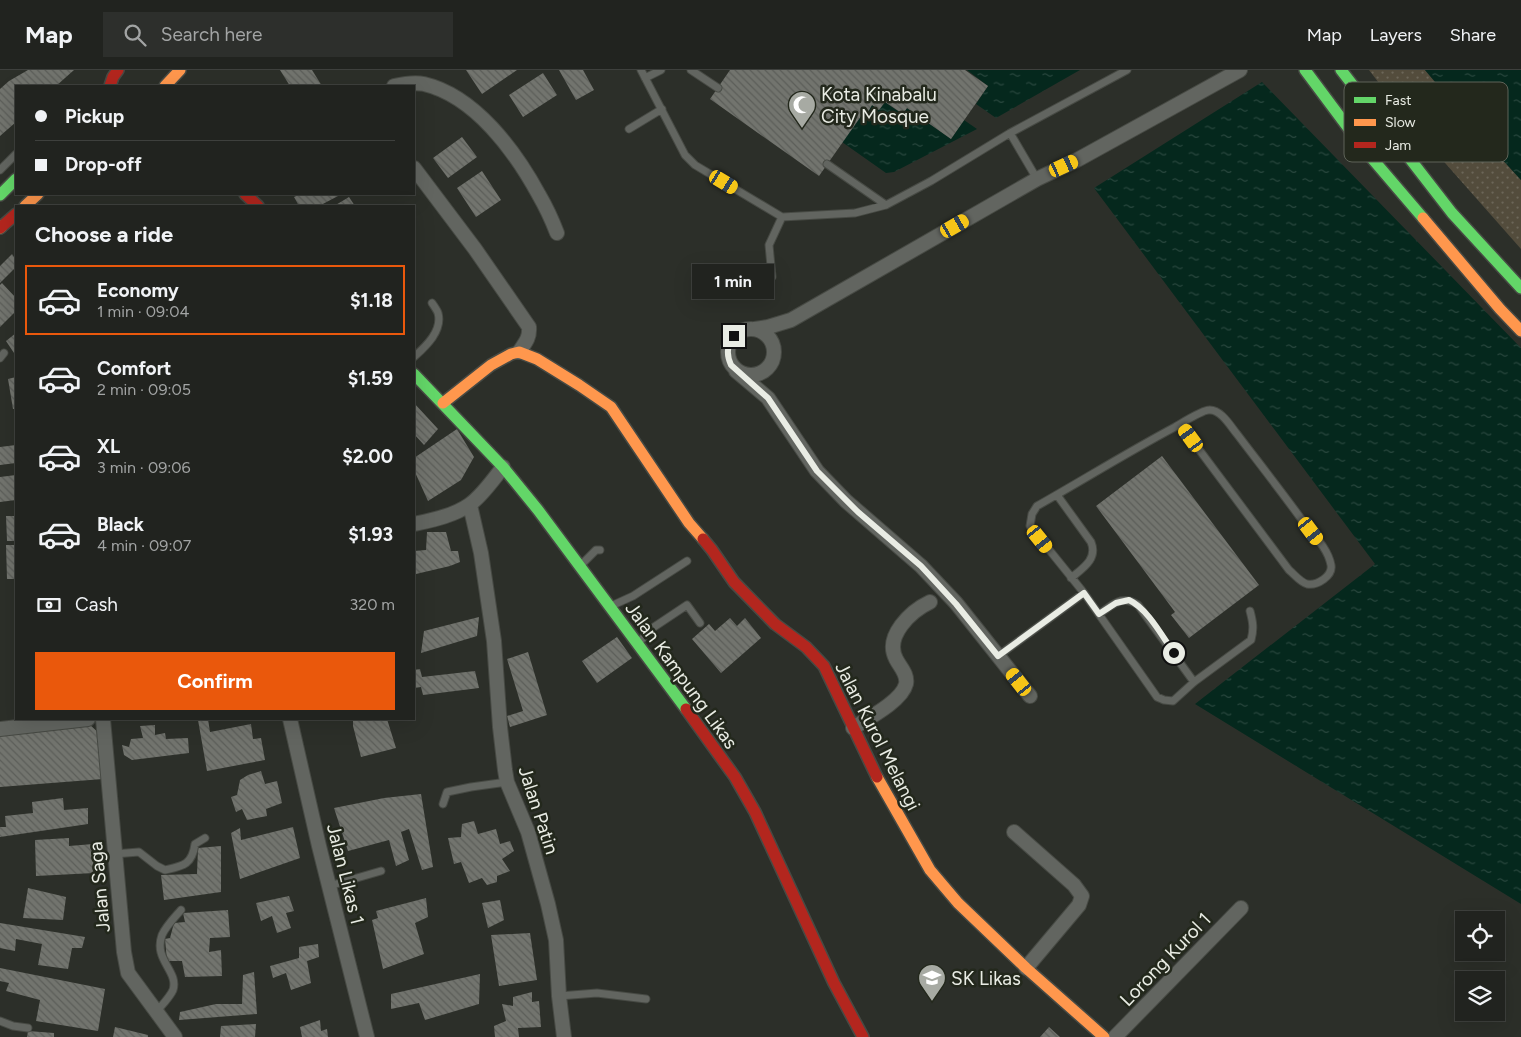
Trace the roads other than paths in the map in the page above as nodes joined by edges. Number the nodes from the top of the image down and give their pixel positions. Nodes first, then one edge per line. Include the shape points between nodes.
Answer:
1 (180, 70) edge
2 (641, 70) edge
3 (661, 70) edge
4 (691, 70) edge
5 (1128, 70) edge
6 (1240, 70) edge
7 (1305, 70) edge
8 (1341, 70) edge
9 (645, 78) junction
10 (1350, 82) edge
11 (164, 83) edge
12 (399, 85) edge
13 (718, 88) dead end
14 (662, 109) junction
15 (1344, 122) edge
16 (630, 129) dead end
17 (1010, 133) junction
18 (15, 155) edge
19 (1375, 162) edge
20 (1412, 162) edge
21 (827, 164) dead end
22 (415, 169) edge
23 (0, 170) edge
24 (1037, 179) junction
25 (15, 180) edge
26 (0, 195) edge
27 (37, 195) edge
28 (246, 195) edge
29 (26, 205) edge
30 (257, 205) edge
31 (886, 205) junction
32 (15, 215) edge
33 (782, 217) junction
34 (1, 227) edge
35 (558, 232) dead end
36 (772, 277) dead end
37 (1521, 288) edge
38 (432, 303) dead end
39 (791, 320) junction
40 (755, 328) junction
41 (1521, 331) edge
42 (774, 350) junction
43 (519, 352) junction
44 (415, 356) edge
45 (770, 365) junction
46 (736, 370) junction
47 (415, 375) edge
48 (768, 398) junction
49 (443, 403) junction
50 (1180, 424) junction
51 (503, 467) junction
52 (1058, 495) junction
53 (470, 505) junction
54 (415, 524) edge
55 (600, 550) dead end
56 (686, 561) dead end
57 (580, 566) junction
58 (1071, 578) junction
59 (1084, 593) junction
60 (930, 602) dead end
61 (610, 607) junction
62 (1250, 611) dead end
63 (1099, 614) junction
64 (700, 623) dead end
65 (638, 643) junction
66 (998, 656) junction
67 (1194, 682) junction
68 (1030, 696) dead end
69 (79, 720) edge
70 (103, 720) edge
71 (290, 720) edge
72 (853, 728) junction
73 (0, 729) edge
74 (507, 782) junction
75 (443, 804) dead end
76 (1014, 832) dead end
77 (205, 838) dead end
78 (114, 854) junction
79 (381, 871) dead end
80 (329, 886) junction
81 (1241, 908) dead end
82 (181, 910) dead end
83 (1026, 968) junction
84 (559, 996) junction
85 (646, 999) dead end
86 (157, 1012) junction
87 (0, 1020) edge
88 (28, 1028) dead end
89 (175, 1037) edge
90 (367, 1037) edge
91 (564, 1037) edge
92 (863, 1037) edge
93 (1104, 1037) edge
94 (1115, 1037) edge

1 - 11 main road
2 - 9 lane
3 - 9 lane
4 - 13 lane
5 - 17 lane
6 - 24 street
7 - 15 main road
8 - 10 main road
9 - 14 lane
12 - 35 street via 423,84 437,89 453,96 484,120 524,169
14 - 16 lane
14 - 33 lane via 685,155 696,165
17 - 24 lane
17 - 31 lane
18 - 23 lane
19 - 41 main road
20 - 37 main road via 1452,213
21 - 31 lane
22 - 43 street via 529,327 528,340
24 - 39 street
25 - 26 main road
27 - 29 main road
28 - 30 main road
31 - 33 lane via 855,213
32 - 34 main road
33 - 36 lane via 769,245
38 - 44 lane via 438,313 437,330
39 - 40 street
39 - 42 street
40 - 42 street via 768,336
40 - 46 street via 740,331 729,342 728,358
42 - 45 street
43 - 49 main road via 493,364
43 - 72 main road, Jalan Kurol Melangi via 555,370 611,406 689,523 734,582 824,666
45 - 46 street via 758,374 743,374
45 - 48 street
46 - 48 street
47 - 49 main road, Jalan Kampung Likas
48 - 66 street via 817,471 858,512 921,566
49 - 51 main road, Jalan Kampung Likas
50 - 50 lane via 1208,410 1214,410 1225,420 1319,542 1331,564 1326,577 1307,584 1289,570
50 - 52 lane
51 - 53 street
51 - 57 main road, Jalan Kampung Likas
52 - 58 lane via 1093,548 1091,559
52 - 58 lane via 1037,506 1030,526
53 - 54 street
53 - 74 street, Jalan Patin via 494,642
55 - 57 lane
56 - 61 lane
57 - 61 main road, Jalan Kampung Likas
58 - 59 lane
59 - 63 lane
59 - 66 lane
60 - 72 street via 915,610 895,635 893,648 905,672 906,685 896,700
61 - 65 main road, Jalan Kampung Likas
62 - 67 lane via 1253,623 1251,640
63 - 67 lane via 1125,600 1138,605
63 - 67 lane via 1157,697 1173,701
64 - 65 lane via 686,605 654,627
65 - 92 main road, Jalan Kampung Likas via 730,770 755,812 834,983
66 - 68 street
69 - 73 street
70 - 78 street, Jalan Saga
71 - 80 street, Jalan Likas 1
72 - 83 main road, Jalan Kurol Melangi via 930,870 958,904
74 - 75 lane via 446,792
74 - 84 street, Jalan Patin via 528,832 548,904 556,940
76 - 83 street via 1074,885 1082,896 1079,905
77 - 78 lane via 195,844 194,854 185,865 166,870 139,852
78 - 86 street, Jalan Saga via 128,973
79 - 80 lane
80 - 90 street, Jalan Likas 1
81 - 94 street, Lorong Kurol 1
82 - 86 lane via 163,933 160,944 174,984
83 - 93 main road, Jalan Kurol Melangi
84 - 85 lane via 597,993
84 - 91 street, Jalan Patin
86 - 89 street, Jalan Saga
87 - 88 lane

